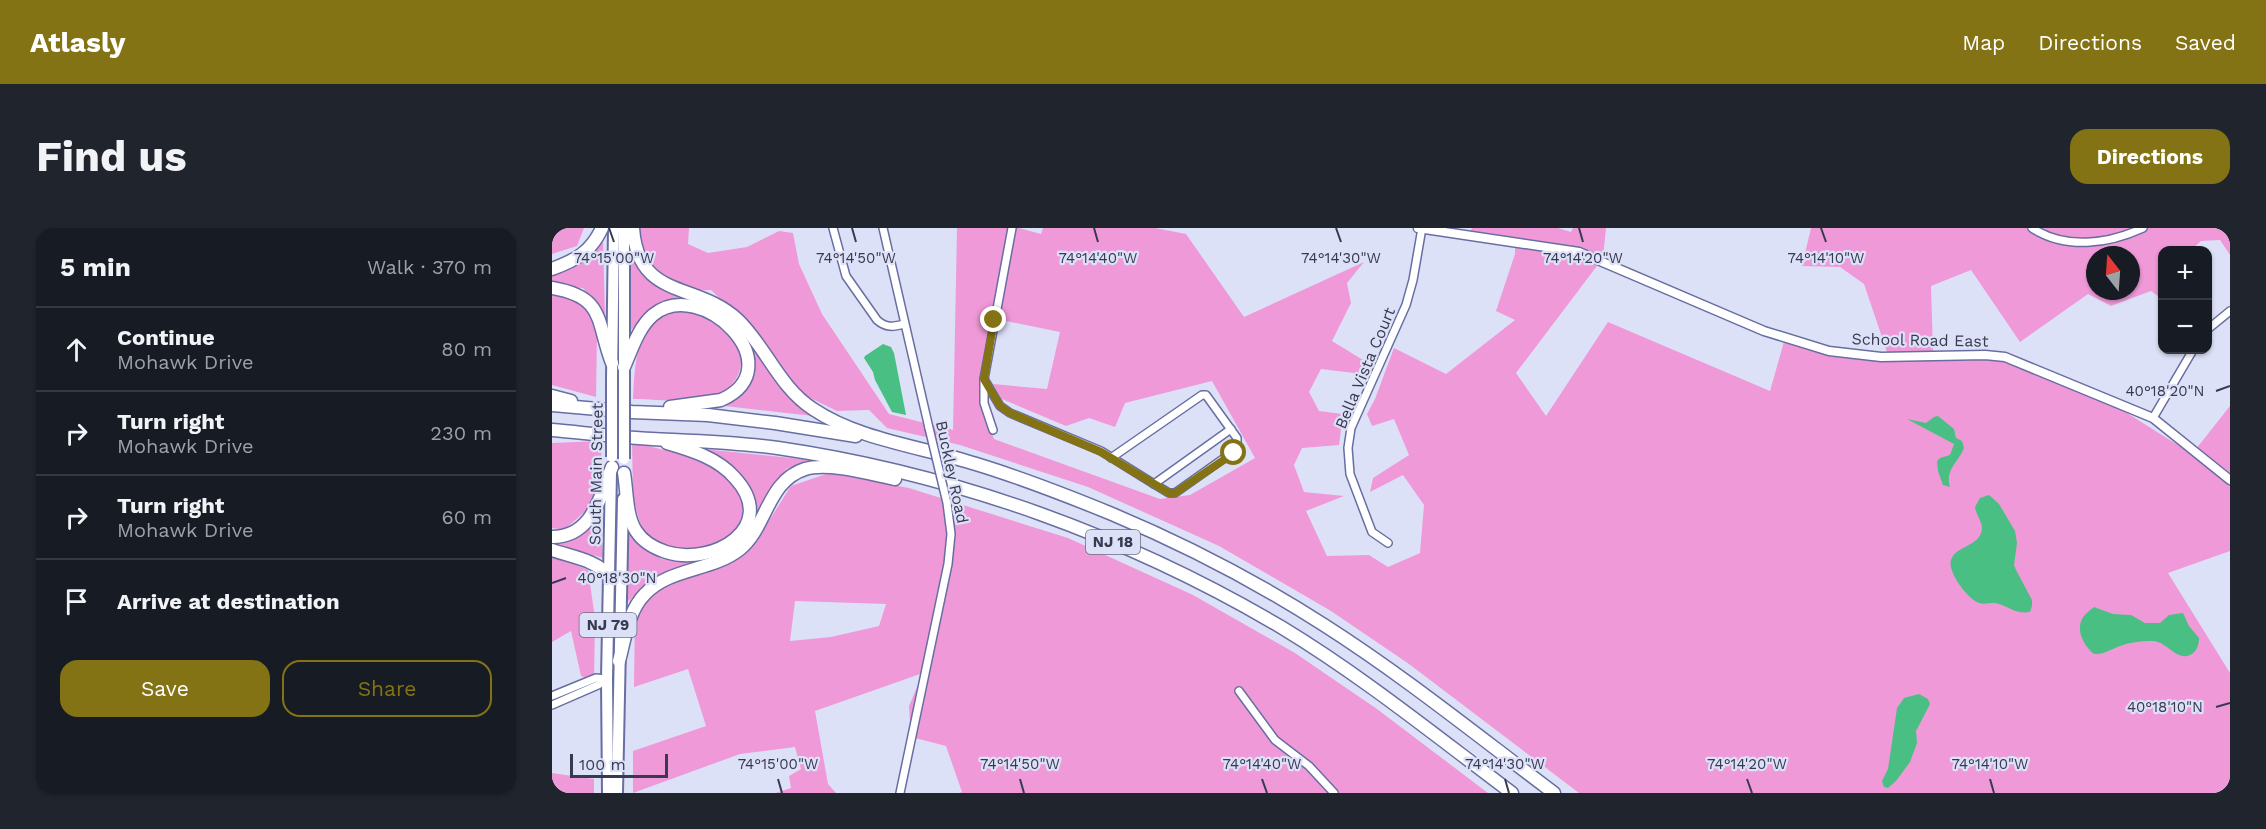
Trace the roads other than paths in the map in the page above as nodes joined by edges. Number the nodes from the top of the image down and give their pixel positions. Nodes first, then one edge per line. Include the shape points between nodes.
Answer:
1 (602, 228) edge
2 (614, 228) edge
3 (624, 228) edge
4 (633, 228) edge
5 (833, 228) edge
6 (883, 228) edge
7 (1012, 228) edge
8 (1420, 228) edge
9 (2032, 228) edge
10 (2143, 228) edge
11 (552, 269) edge
12 (552, 288) edge
13 (2230, 311) edge
14 (904, 324) junction
15 (2212, 326) edge
16 (2191, 354) edge
17 (618, 365) junction
18 (984, 379) junction
19 (552, 396) edge
20 (552, 405) edge
21 (592, 407) junction
22 (632, 412) junction
23 (2153, 418) junction
24 (1231, 429) junction
25 (552, 430) edge
26 (993, 430) dead end
27 (591, 435) junction
28 (552, 438) edge
29 (654, 439) junction
30 (902, 444) junction
31 (1111, 458) junction
32 (612, 462) junction
33 (624, 473) junction
34 (2230, 480) edge
35 (1154, 484) junction
36 (967, 491) junction
37 (552, 537) edge
38 (1388, 543) dead end
39 (552, 550) edge
40 (610, 578) junction
41 (619, 662) junction
42 (607, 679) junction
43 (1239, 691) dead end
44 (552, 696) edge
45 (552, 705) edge
46 (608, 793) edge
47 (617, 793) edge
48 (900, 793) edge
49 (1334, 793) edge
50 (1512, 793) edge
51 (1554, 793) edge

1 - 11 highway via 586,253
2 - 17 main road, South Main Street / NJ 79
3 - 17 main road, South Main Street / NJ 79
4 - 30 highway via 636,252 646,270 661,282 714,304 736,319 800,400 841,424
5 - 14 street via 846,276 877,320 883,326
6 - 14 street, Buckley Road
7 - 18 street
8 - 23 street, School Road East via 1579,252 1764,331 1829,351 1881,357 2005,357
8 - 38 street, Bella Vista Court via 1406,305 1351,428 1348,448 1350,474 1372,532
9 - 10 street via 2046,237 2083,243 2122,238
12 - 17 highway via 578,296 595,309
13 - 15 street
14 - 48 street, Buckley Road, bridge via 951,534
16 - 23 street
17 - 22 highway via 645,323 660,311 677,306 708,312 726,323 747,351 746,374 729,396
17 - 32 main road, South Main Street / NJ 79, bridge via 612,380
17 - 33 main road, South Main Street / NJ 79, bridge via 624,381
18 - 26 street via 984,403
18 - 31 street via 1000,406 1010,413
19 - 21 highway
20 - 21 highway, NJ 18
21 - 22 highway, NJ 18
22 - 30 highway, NJ 18 via 752,420
23 - 34 street, School Road East
24 - 31 street via 1204,394
24 - 35 street
24 - 35 street via 1238,442 1234,453 1175,493
25 - 27 highway, NJ 18
27 - 28 highway
27 - 29 highway, NJ 18
29 - 33 highway via 707,457 739,482 747,499 748,515 736,540 717,551 691,556 650,544 633,524
29 - 36 highway, NJ 18 via 721,442 820,455
30 - 51 highway, NJ 18 via 978,465 1090,505 1248,579 1382,664
31 - 35 street
32 - 37 highway via 589,520 573,533
32 - 40 main road, South Main Street / NJ 79
33 - 41 main road, South Main Street / NJ 79
36 - 41 highway via 828,467 798,472 779,487 739,550 646,592 634,610
36 - 50 highway, NJ 18 via 1080,528 1227,596 1344,668
39 - 40 highway via 596,564
40 - 42 main road, South Main Street / NJ 79
41 - 47 main road, South Main Street / NJ 79
42 - 44 street via 596,678
42 - 45 street
42 - 46 main road, South Main Street / NJ 79
43 - 49 street via 1275,740 1309,766

